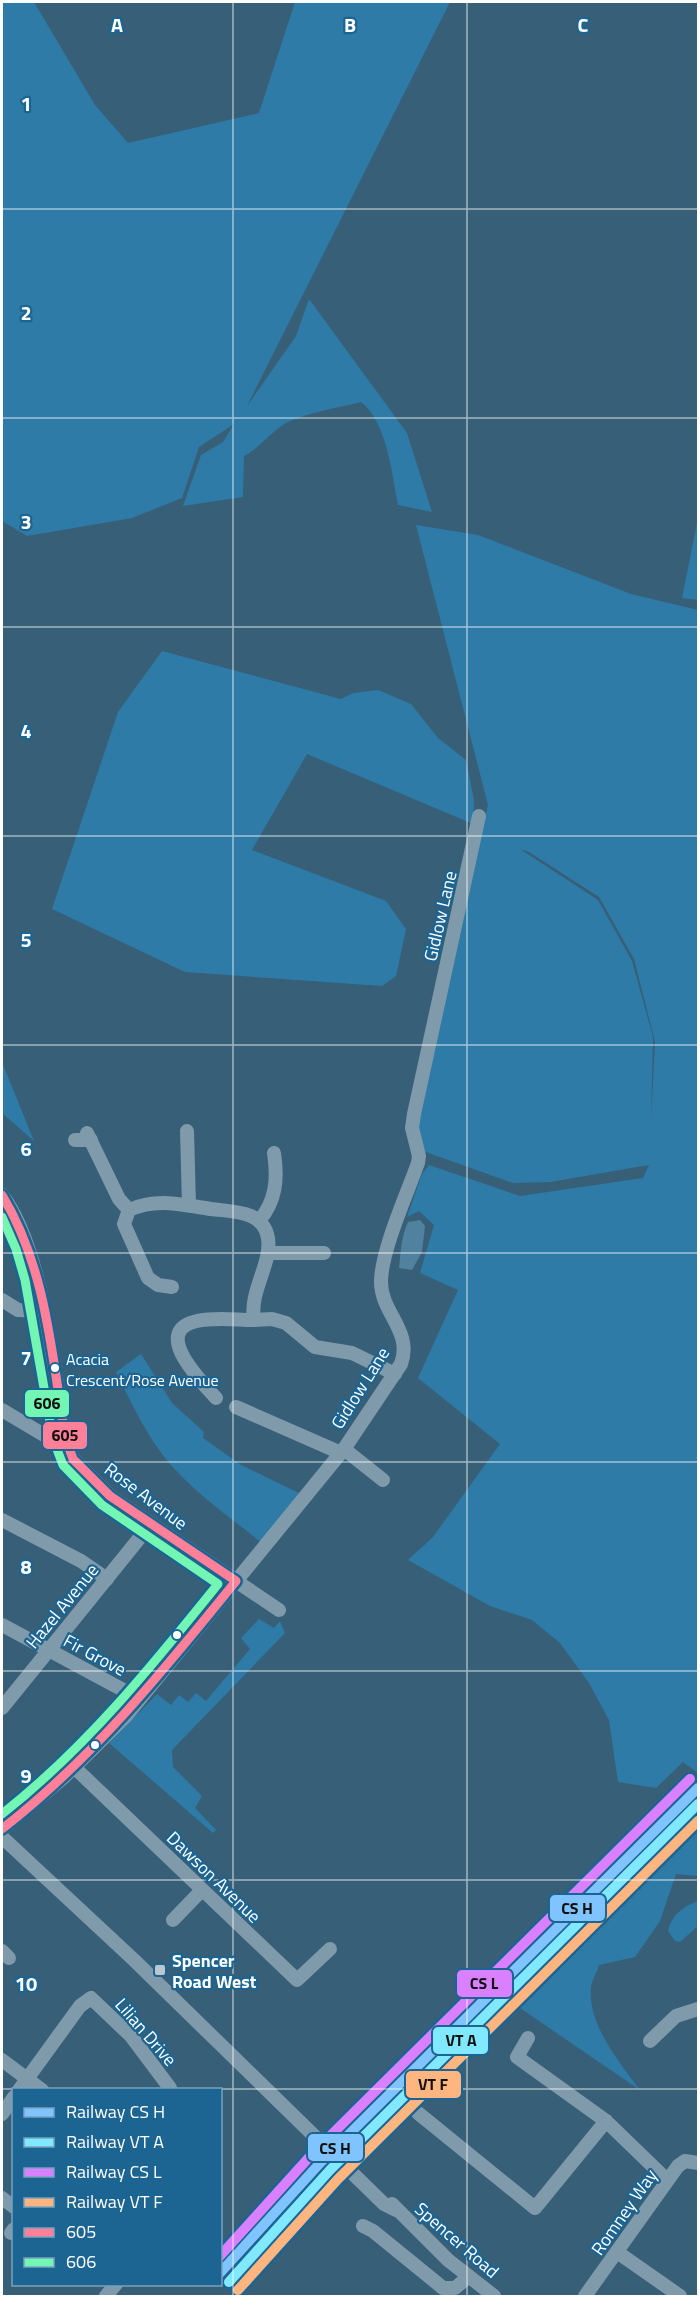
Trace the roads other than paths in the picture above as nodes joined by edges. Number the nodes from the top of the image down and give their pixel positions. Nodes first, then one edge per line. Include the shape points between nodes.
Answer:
1 (479, 816) dead end
2 (187, 1131) dead end
3 (84, 1138) dead end
4 (274, 1153) dead end
5 (2, 1195) edge
6 (189, 1204) junction
7 (129, 1210) junction
8 (259, 1221) junction
9 (268, 1253) junction
10 (324, 1253) dead end
11 (172, 1287) dead end
12 (2, 1300) edge
13 (42, 1311) junction
14 (254, 1320) junction
15 (395, 1374) junction
16 (216, 1398) dead end
17 (236, 1407) dead end
18 (2, 1410) edge
19 (65, 1437) junction
20 (343, 1451) junction
21 (382, 1481) dead end
22 (2, 1520) edge
23 (150, 1525) junction
24 (107, 1579) junction
25 (236, 1581) junction
26 (279, 1610) dead end
27 (2, 1625) edge
28 (48, 1650) junction
29 (140, 1699) junction
30 (2, 1708) edge
31 (75, 1768) junction
32 (2, 1829) edge
33 (2, 1837) edge
34 (202, 1890) junction
35 (173, 1920) dead end
36 (330, 1949) dead end
37 (699, 2009) edge
38 (654, 2034) dead end
39 (528, 2038) dead end
40 (2, 2060) edge
41 (23, 2084) edge
42 (170, 2088) dead end
43 (12, 2100) edge
44 (418, 2113) dead end
45 (2, 2114) edge
46 (606, 2121) junction
47 (699, 2163) edge
48 (667, 2181) junction
49 (363, 2226) dead end
50 (617, 2252) junction
51 (468, 2277) junction
52 (494, 2296) edge
53 (585, 2296) edge
54 (680, 2296) edge

1 - 15 street, Gidlow Lane via 414,1114 412,1128 418,1163 381,1274 383,1296 405,1345
2 - 6 street
3 - 7 street
4 - 8 street via 272,1204
5 - 13 street, Rose Avenue via 28,1248
6 - 7 street via 149,1202
6 - 8 street via 246,1213
7 - 11 street via 124,1224 148,1278 158,1285
8 - 9 street via 268,1236
9 - 10 street
9 - 14 street via 258,1281
12 - 13 street via 18,1310
13 - 19 street, Rose Avenue
14 - 15 street via 286,1323 315,1347 352,1353
14 - 16 street via 199,1321 187,1324 180,1334 177,1344 182,1357
15 - 20 street, Gidlow Lane
17 - 20 street
18 - 19 street via 44,1435
19 - 23 street, Rose Avenue via 81,1469
20 - 21 street
20 - 25 street, Gidlow Lane
22 - 24 street
23 - 24 street, Hazel Avenue
23 - 25 street, Rose Avenue
24 - 28 street, Hazel Avenue
25 - 26 street, Rose Avenue
25 - 29 street, Gidlow Lane
27 - 28 street, Fir Grove
28 - 29 street, Fir Grove
28 - 30 street, Hazel Avenue
29 - 31 street, Gidlow Lane
31 - 32 street, Gidlow Lane
31 - 34 street, Dawson Avenue
33 - 51 street, Spencer Road via 316,2134 384,2204 396,2210
34 - 35 street
34 - 36 street, Dawson Avenue via 297,1980
37 - 38 street via 676,2016
39 - 46 street via 512,2062
40 - 41 street
41 - 42 street, Lilian Drive via 80,2006 91,1998 131,2036
43 - 45 street
44 - 46 street via 535,2208
46 - 48 street
47 - 48 street, Romney Way via 685,2161
48 - 50 street, Romney Way
49 - 51 street via 443,2288 454,2288
50 - 53 street, Romney Way
50 - 54 street
51 - 52 street, Spencer Road

